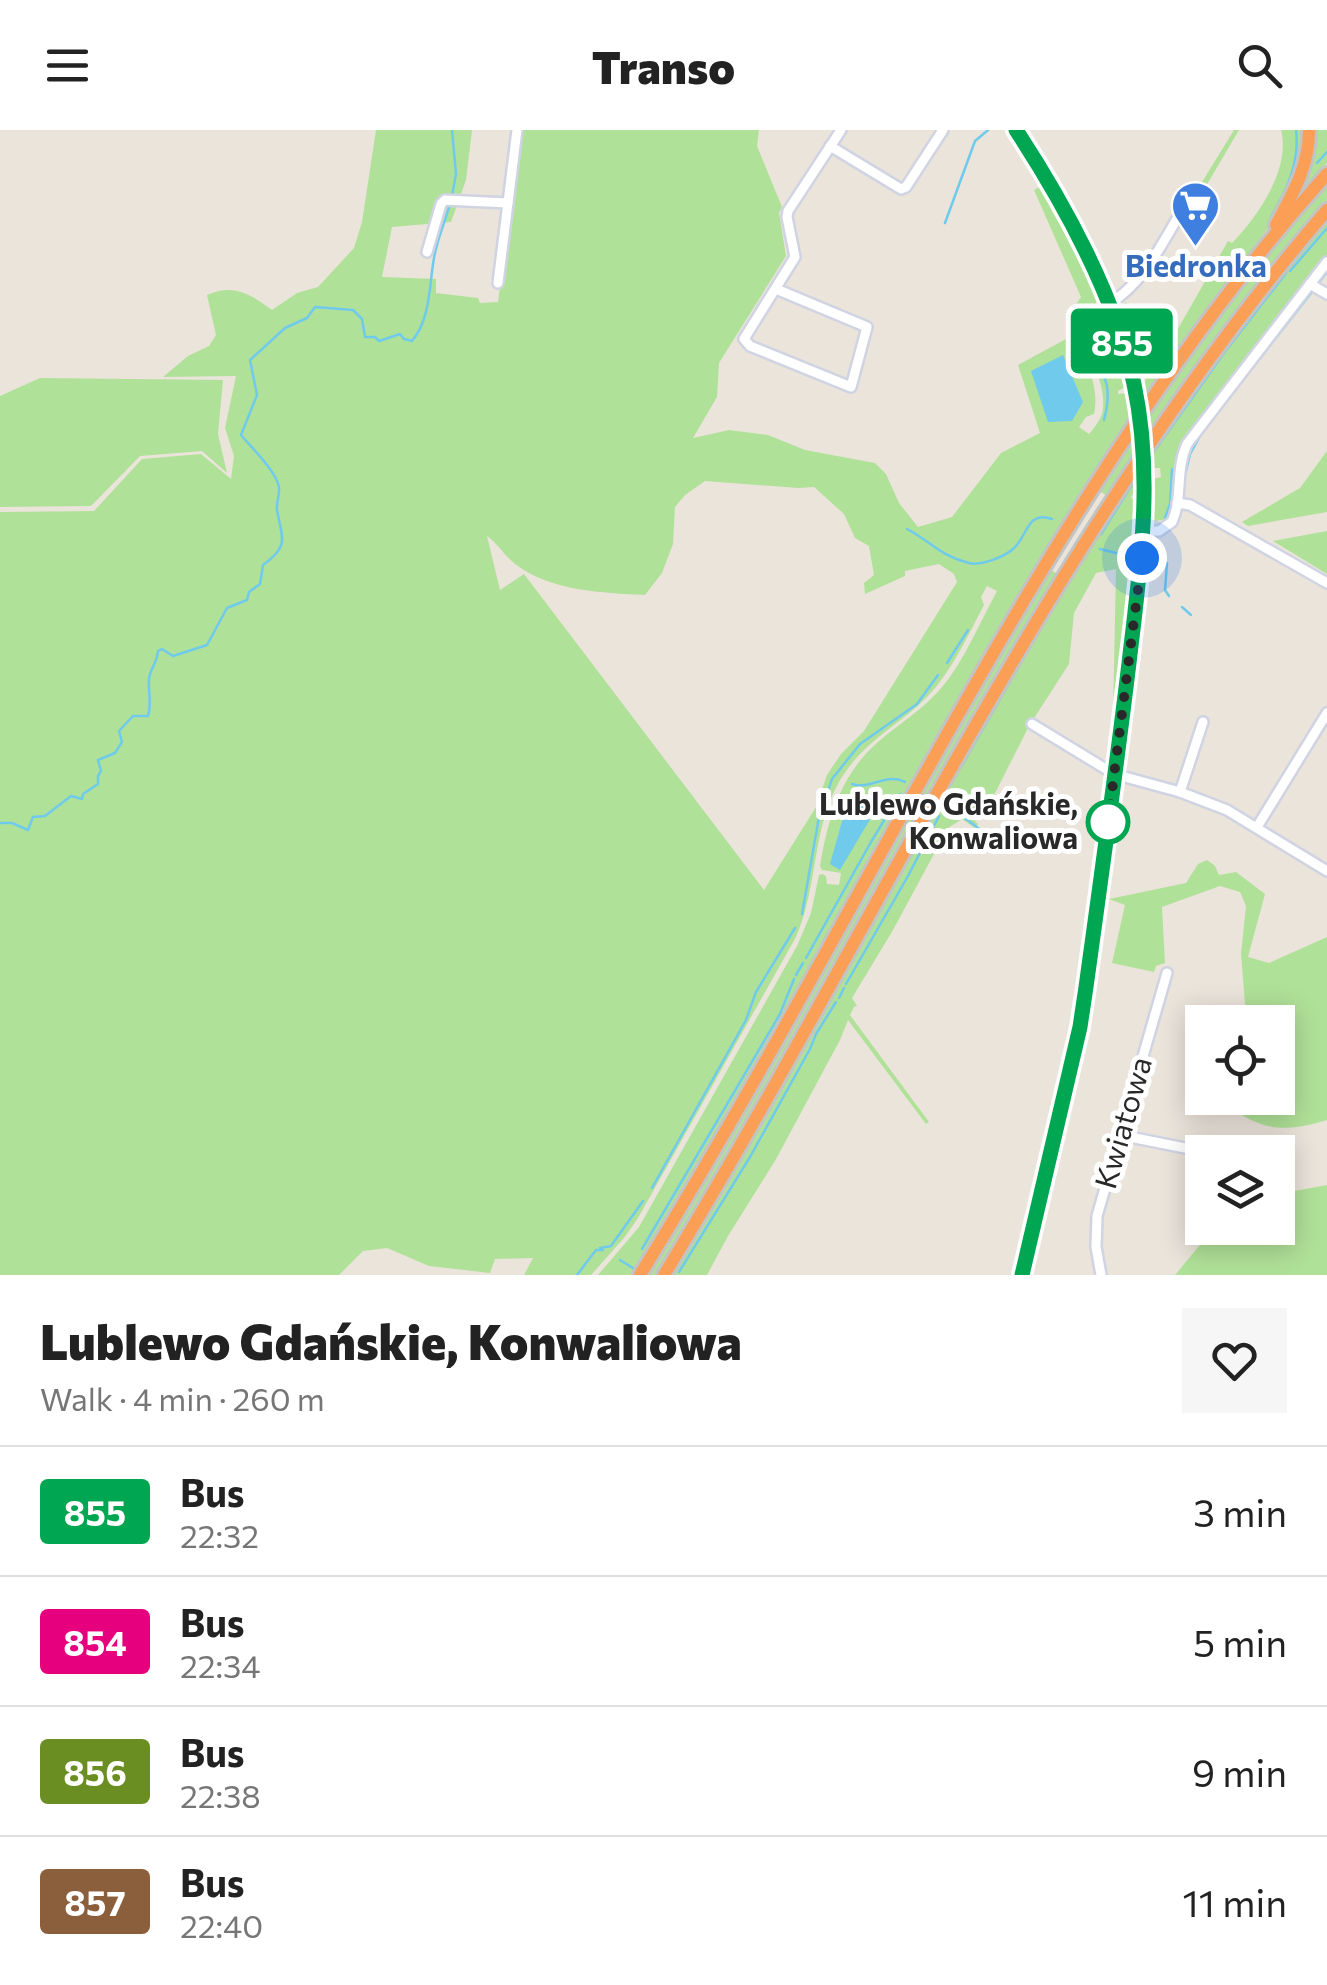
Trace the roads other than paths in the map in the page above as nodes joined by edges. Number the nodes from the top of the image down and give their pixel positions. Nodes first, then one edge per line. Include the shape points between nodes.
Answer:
1 (517, 130) edge
2 (840, 130) edge
3 (942, 130) edge
4 (1016, 130) edge
5 (1309, 130) edge
6 (830, 146) junction
7 (1327, 174) edge
8 (508, 203) junction
9 (1183, 209) dead end
10 (1327, 210) edge
11 (1266, 246) junction
12 (426, 252) dead end
13 (1327, 262) edge
14 (498, 283) dead end
15 (1310, 284) junction
16 (776, 289) junction
17 (1327, 294) edge
18 (1109, 304) junction
19 (1177, 504) junction
20 (1145, 531) junction
21 (1327, 583) edge
22 (1327, 714) edge
23 (1203, 722) dead end
24 (1032, 724) dead end
25 (1114, 774) junction
26 (1180, 792) junction
27 (1257, 827) junction
28 (1327, 871) edge
29 (1167, 973) dead end
30 (1120, 1135) junction
31 (1185, 1148) edge
32 (640, 1275) edge
33 (664, 1275) edge
34 (1022, 1275) edge
35 (1101, 1275) edge

1 - 8 street
2 - 6 street
3 - 6 street via 901,189
4 - 18 main road
5 - 11 highway via 1298,185
6 - 16 street via 787,214 795,257
7 - 11 highway
8 - 12 street via 445,200
8 - 14 street
9 - 18 street via 1138,282
10 - 33 highway via 1185,391 1072,562
11 - 32 highway via 1163,382 1044,566
13 - 15 street
15 - 17 street
15 - 19 street via 1187,444
16 - 16 street via 867,326 852,387 744,339
18 - 20 main road, bridge via 1135,387
19 - 20 street via 1164,529
19 - 21 street via 1190,505
20 - 25 main road
22 - 27 street
23 - 26 street
24 - 25 street
25 - 26 street
25 - 34 main road via 1080,1027
26 - 27 street
27 - 28 street
29 - 30 street, Kwiatowa
30 - 31 street
30 - 35 street, Kwiatowa via 1097,1216

